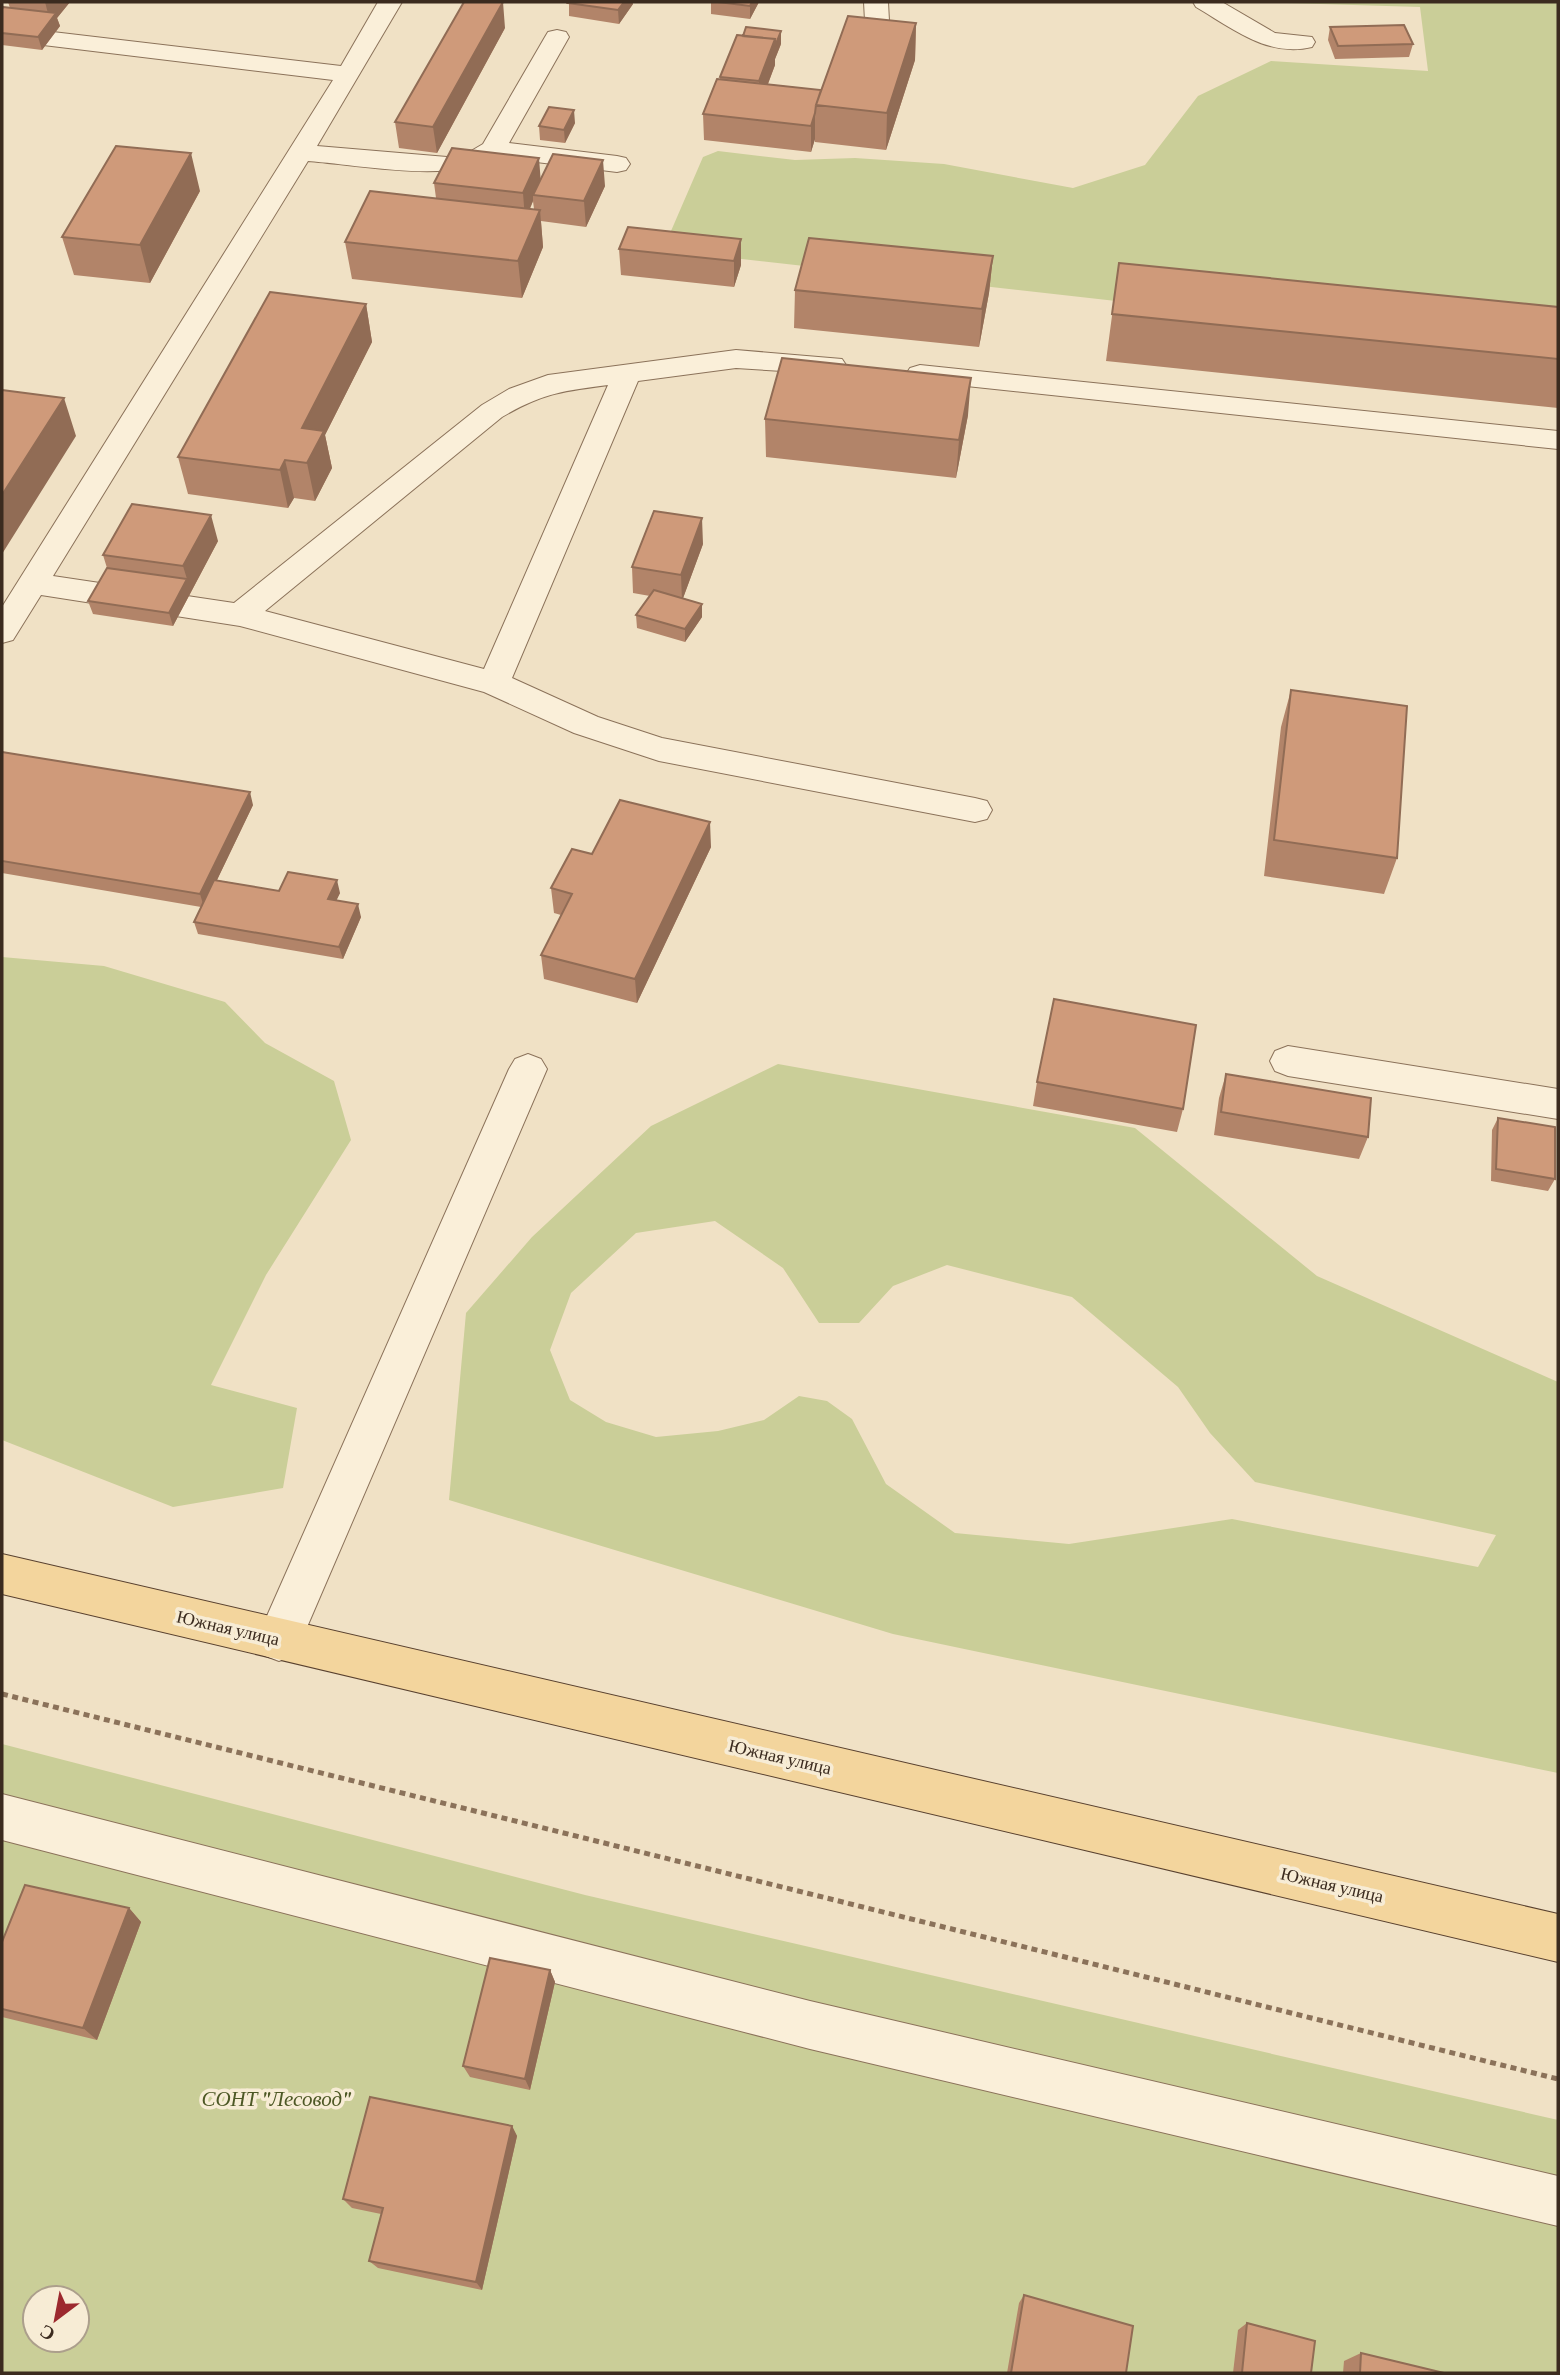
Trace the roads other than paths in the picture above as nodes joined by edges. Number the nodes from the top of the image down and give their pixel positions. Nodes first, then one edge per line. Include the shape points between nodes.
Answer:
1 (390, 2) edge
2 (1205, 2) edge
3 (2, 33) edge
4 (557, 37) dead end
5 (1303, 42) dead end
6 (349, 74) junction
7 (493, 149) junction
8 (300, 152) junction
9 (617, 164) dead end
10 (858, 368) edge
11 (899, 372) edge
12 (627, 374) junction
13 (1558, 440) edge
14 (33, 583) junction
15 (240, 615) junction
16 (2, 632) edge
17 (494, 683) junction
18 (975, 810) dead end
19 (1288, 1062) dead end
20 (528, 1069) dead end
21 (1558, 1104) edge
22 (2, 1574) edge
23 (279, 1640) junction
24 (2, 1817) edge
25 (1558, 1938) edge
26 (1558, 2201) edge

1 - 6 street
2 - 5 street via 1269,40
3 - 6 street
4 - 7 street
6 - 8 street
7 - 8 street via 473,161 447,165
7 - 9 street
8 - 14 street
10 - 12 street via 736,359
11 - 13 street
12 - 15 street via 548,384 492,411
12 - 17 street
14 - 15 street
14 - 16 street
15 - 17 street
17 - 18 street via 586,725 659,749
19 - 21 street
20 - 23 street
22 - 23 main road, Южная улица
23 - 25 main road, Южная улица
24 - 26 street via 810,2025

